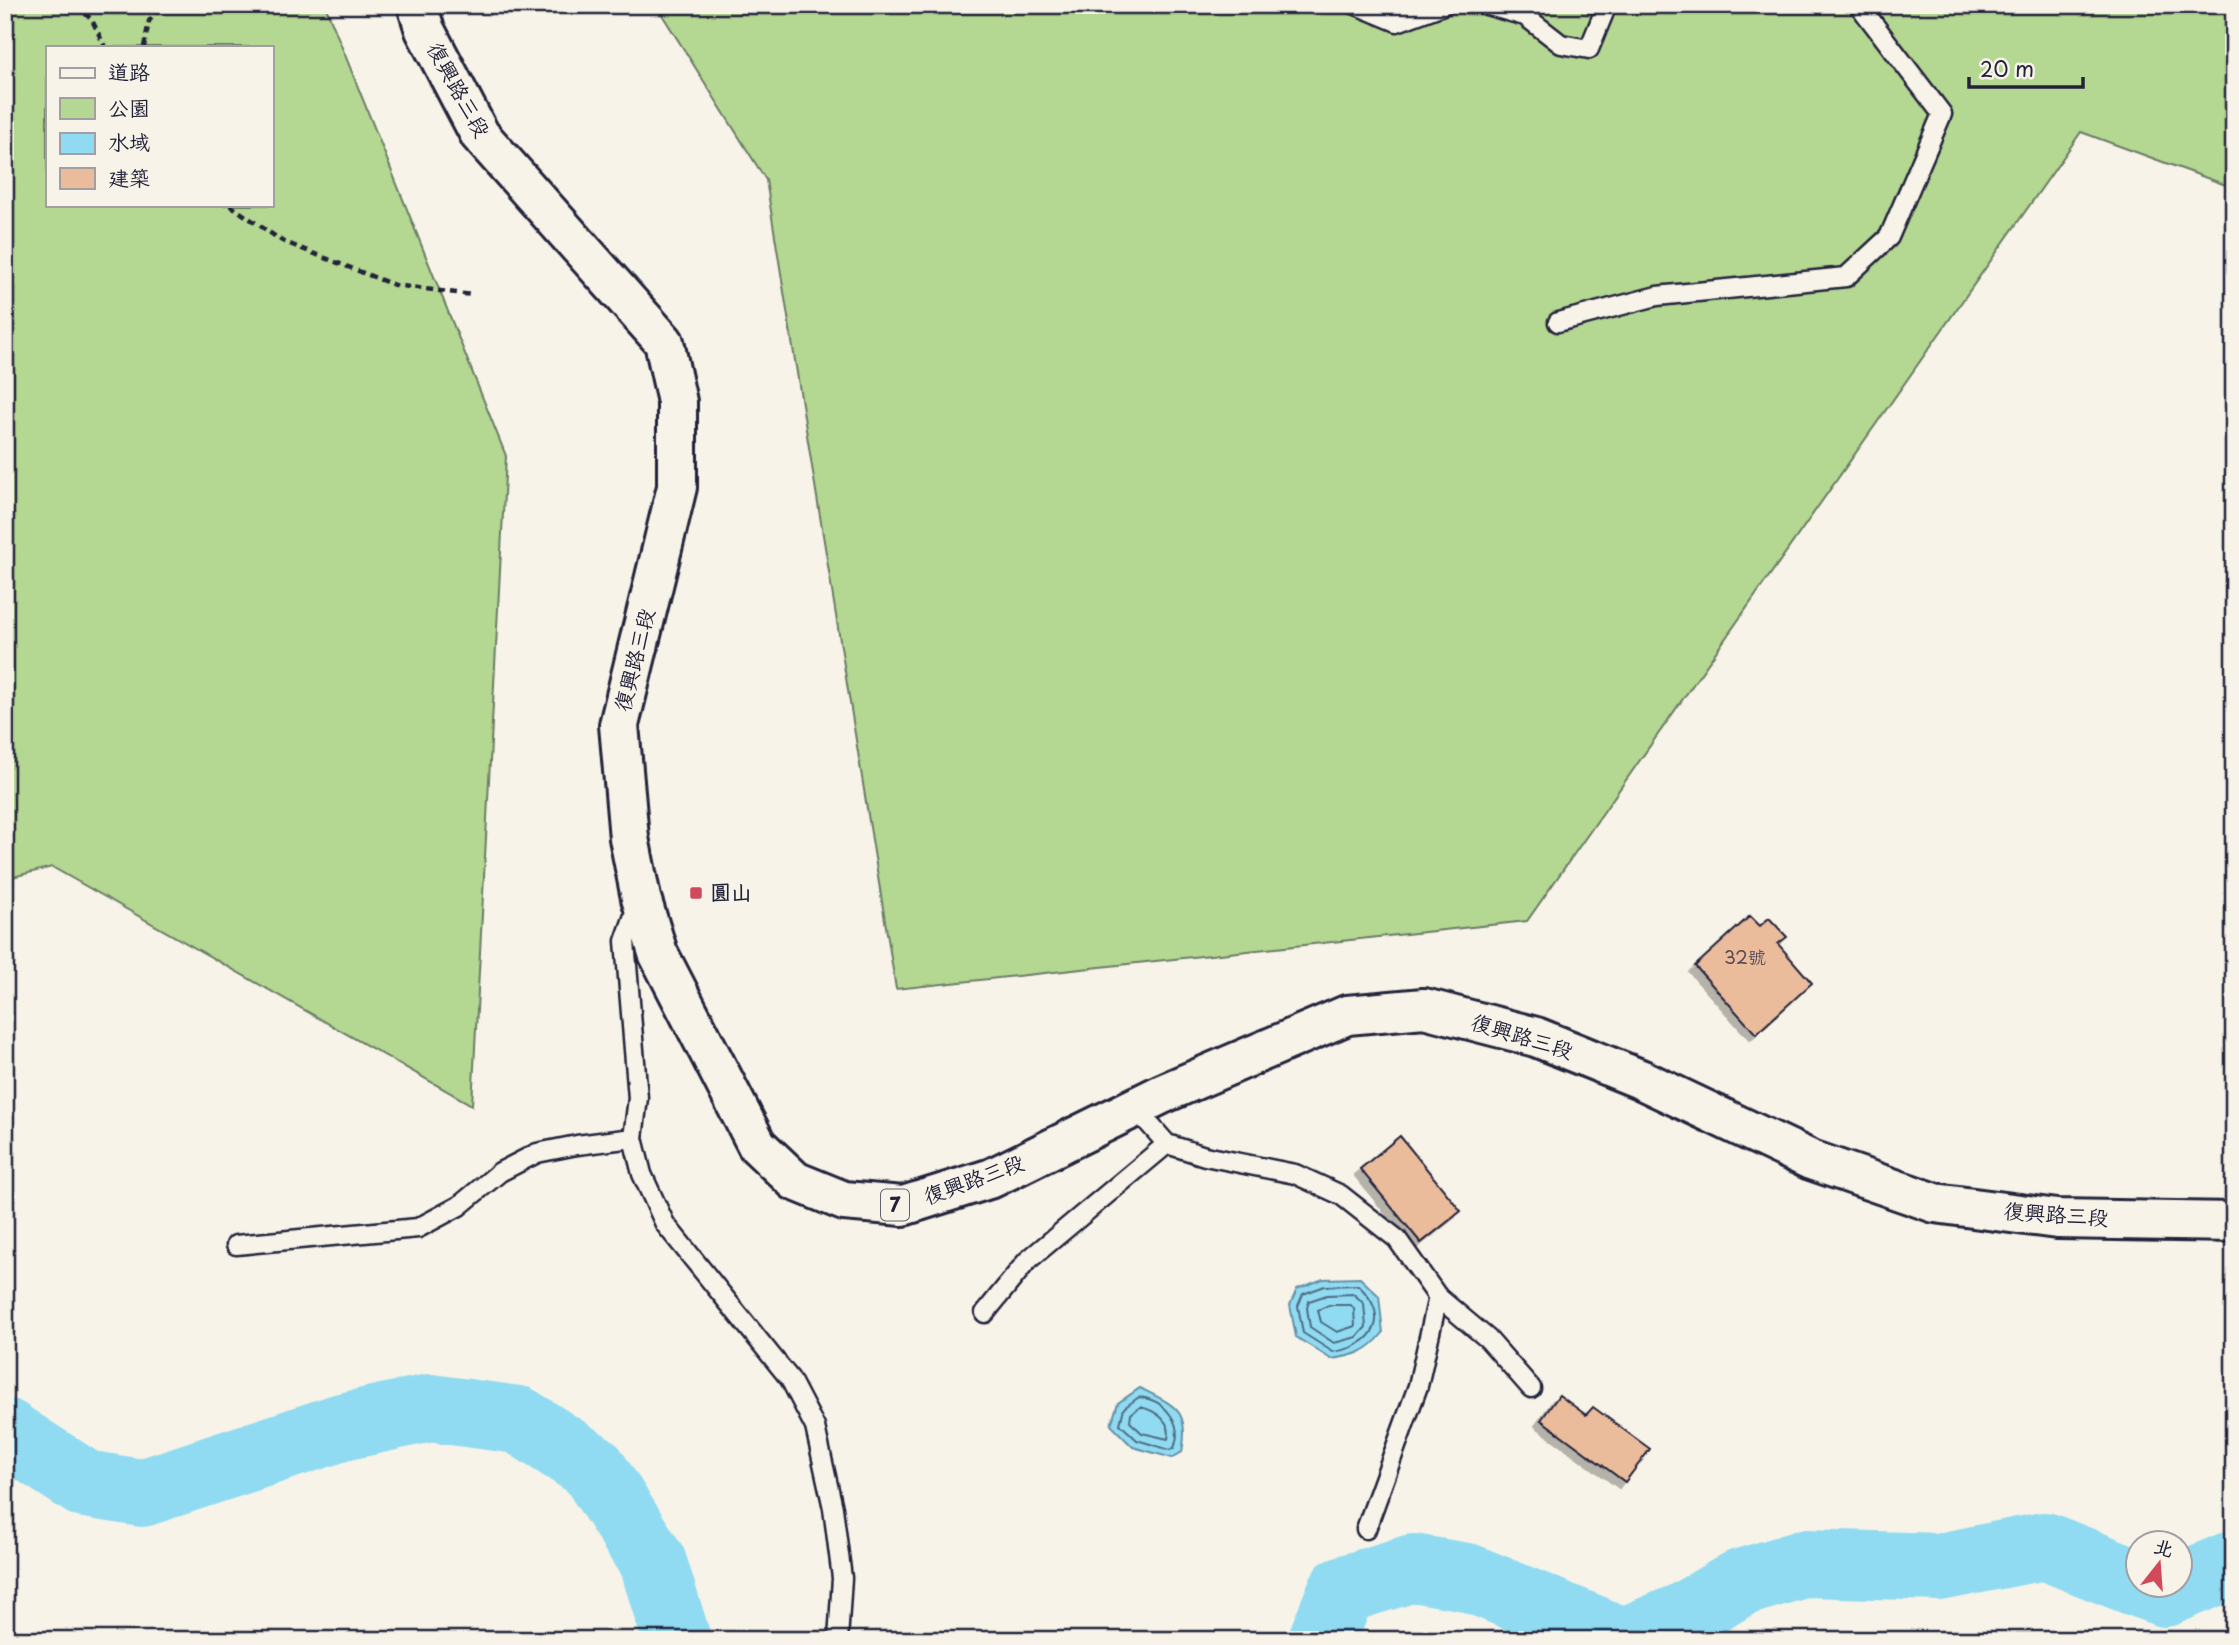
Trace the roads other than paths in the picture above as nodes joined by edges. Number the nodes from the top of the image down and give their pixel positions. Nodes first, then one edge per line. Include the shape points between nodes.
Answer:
1 (417, 5) edge
2 (1356, 5) edge
3 (1443, 5) edge
4 (1486, 5) edge
5 (1606, 5) edge
6 (1859, 5) edge
7 (1558, 322) dead end
8 (641, 898) junction
9 (1136, 1109) junction
10 (633, 1138) junction
11 (1167, 1144) junction
12 (2234, 1222) edge
13 (236, 1245) dead end
14 (1438, 1297) junction
15 (985, 1313) dead end
16 (1531, 1388) dead end
17 (1366, 1529) dead end
18 (838, 1640) edge

1 - 8 main road, 復興路三段 / 7 via 425,30 480,135 664,342 677,402 677,487 619,725 629,838
2 - 3 lane via 1397,22
4 - 5 lane via 1525,16 1561,44 1589,48
6 - 7 lane via 1942,114 1889,237 1846,277 1657,296
8 - 9 main road, 復興路三段 / 7 via 658,953 757,1145 795,1181 844,1201 903,1206 992,1178
8 - 10 lane via 625,941 638,1098
9 - 11 lane
9 - 12 main road, 復興路三段 / 7 via 1347,1015 1424,1008 1536,1037 1640,1079 1811,1160 1935,1203 2057,1219
10 - 13 lane via 537,1153 499,1172 458,1206 418,1228
10 - 18 lane via 642,1174 665,1224 790,1379 815,1427 842,1578
11 - 14 lane via 1295,1174 1341,1195 1397,1239
11 - 15 lane via 1027,1261
14 - 16 lane via 1488,1339
14 - 17 lane via 1419,1385

